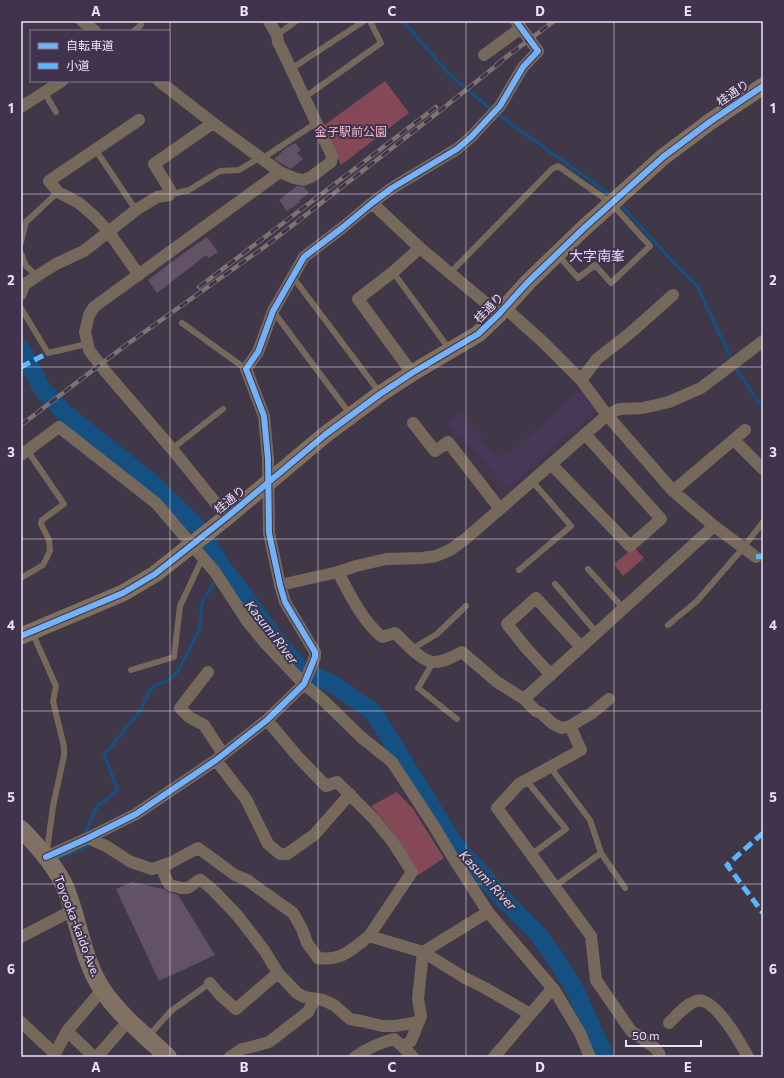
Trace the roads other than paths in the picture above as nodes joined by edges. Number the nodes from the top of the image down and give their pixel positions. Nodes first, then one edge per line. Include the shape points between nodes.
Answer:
1 (82, 21) edge
2 (269, 21) edge
3 (296, 21) edge
4 (364, 21) edge
5 (370, 21) edge
6 (141, 25) dead end
7 (519, 25) edge
8 (93, 30) edge
9 (135, 30) edge
10 (277, 35) junction
11 (484, 55) dead end
12 (290, 70) junction
13 (60, 82) edge
14 (160, 82) edge
15 (763, 86) edge
16 (44, 92) junction
17 (305, 97) junction
18 (21, 107) edge
19 (56, 112) dead end
20 (139, 120) dead end
21 (213, 123) junction
22 (316, 123) junction
23 (95, 149) junction
24 (263, 158) junction
25 (280, 172) junction
26 (58, 192) junction
27 (169, 194) junction
28 (614, 200) junction
29 (372, 203) junction
30 (136, 210) junction
31 (108, 231) junction
32 (21, 242) edge
33 (420, 248) junction
34 (21, 253) edge
35 (557, 254) junction
36 (393, 272) junction
37 (450, 273) junction
38 (139, 275) junction
39 (36, 276) junction
40 (292, 276) junction
41 (21, 294) edge
42 (673, 295) dead end
43 (21, 308) edge
44 (273, 311) junction
45 (502, 311) junction
46 (182, 323) dead end
47 (763, 341) edge
48 (86, 344) junction
49 (451, 351) junction
50 (246, 369) junction
51 (412, 373) junction
52 (581, 380) junction
53 (380, 394) junction
54 (223, 409) dead end
55 (351, 415) junction
56 (607, 415) junction
57 (413, 423) dead end
58 (745, 430) dead end
59 (585, 434) junction
60 (734, 440) junction
61 (172, 449) junction
62 (24, 452) edge
63 (551, 464) junction
64 (763, 469) edge
65 (532, 481) junction
66 (268, 483) junction
67 (673, 492) junction
68 (500, 509) junction
69 (221, 522) junction
70 (763, 522) edge
71 (714, 526) junction
72 (743, 548) junction
73 (198, 551) junction
74 (756, 557) dead end
75 (588, 569) dead end
76 (519, 570) dead end
77 (338, 572) junction
78 (21, 578) edge
79 (555, 584) dead end
80 (280, 585) junction
81 (466, 606) dead end
82 (624, 609) junction
83 (668, 625) dead end
84 (24, 633) edge
85 (597, 633) junction
86 (581, 647) junction
87 (412, 649) junction
88 (434, 662) junction
89 (131, 670) dead end
90 (208, 672) dead end
91 (551, 675) junction
92 (304, 684) junction
93 (609, 698) dead end
94 (524, 699) junction
95 (457, 719) dead end
96 (267, 720) junction
97 (570, 726) junction
98 (220, 757) junction
99 (550, 767) junction
100 (526, 780) junction
101 (350, 794) junction
102 (21, 829) edge
103 (88, 838) junction
104 (601, 853) junction
105 (532, 854) junction
106 (46, 857) junction
107 (161, 866) junction
108 (556, 886) junction
109 (625, 888) dead end
110 (73, 910) junction
111 (488, 912) junction
112 (369, 936) junction
113 (21, 937) edge
114 (423, 952) junction
115 (278, 973) junction
116 (210, 983) joint
117 (552, 988) junction
118 (102, 990) junction
119 (314, 1000) junction
120 (530, 1014) junction
121 (129, 1020) junction
122 (21, 1022) edge
123 (419, 1022) junction
124 (669, 1023) dead end
125 (67, 1031) junction
126 (145, 1035) junction
127 (402, 1047) junction
128 (55, 1055) edge
129 (96, 1057) edge
130 (168, 1057) edge
131 (230, 1057) edge
132 (355, 1057) edge
133 (413, 1057) edge
134 (494, 1057) edge
135 (590, 1057) edge
136 (660, 1057) edge
137 (748, 1057) edge

1 - 8 street
2 - 10 street
3 - 10 lane
4 - 12 lane
5 - 17 lane via 381,43
6 - 9 lane
7 - 11 street
7 - 29 street via 538,50 523,66 500,106 457,149
10 - 12 street
12 - 17 street
13 - 16 street
14 - 21 street
15 - 28 street, 桂通り via 681,142
16 - 18 street
16 - 19 lane
17 - 22 street
20 - 23 street
21 - 24 street
21 - 27 street via 154,164 170,190
22 - 24 lane
22 - 25 street via 332,156 331,162 303,180
23 - 26 street via 49,181
23 - 30 lane
24 - 25 street
24 - 27 lane via 238,170 220,171 189,190
25 - 38 street
26 - 31 street via 80,203
26 - 32 lane via 26,222
27 - 30 street via 157,197
28 - 35 street, 桂通り
28 - 35 lane via 650,246 611,283 595,265 578,278
28 - 37 lane via 558,166 552,169
29 - 33 street
29 - 40 street via 304,257
30 - 31 street
31 - 38 street
31 - 39 street via 84,251
33 - 36 street
33 - 37 street
34 - 39 lane via 26,266
35 - 45 street, 桂通り
36 - 49 lane
36 - 51 street via 358,299
37 - 45 street
38 - 48 street via 94,308 89,315 85,332
39 - 41 street via 24,285
40 - 44 street
40 - 53 lane
42 - 52 street via 598,359
43 - 48 lane via 48,353
44 - 50 street via 258,352
44 - 55 lane
45 - 49 street, 桂通り via 478,334
45 - 52 street via 542,341
46 - 50 lane
47 - 56 street via 701,388 669,402 643,408 619,409
48 - 61 street via 105,371
49 - 51 street, 桂通り
50 - 66 street via 264,416
51 - 53 street, 桂通り
52 - 56 street
53 - 55 street, 桂通り
54 - 61 lane
55 - 66 street, 桂通り
56 - 59 street
56 - 67 street
57 - 68 street via 435,451 448,442
58 - 60 street
59 - 63 street
59 - 63 street via 661,519 630,546
60 - 64 street
60 - 67 street
61 - 69 street
62 - 73 street via 59,426 156,502
62 - 78 lane via 64,504 42,520 50,551 43,565
63 - 65 street
65 - 68 street
65 - 76 lane via 571,526
66 - 69 street, 桂通り
66 - 80 street via 269,533
67 - 71 street
68 - 77 street via 464,540 436,556 386,559
69 - 73 street, 桂通り
70 - 72 lane
71 - 72 street
71 - 82 street
72 - 74 street
72 - 83 lane via 697,601
73 - 84 street via 123,593
73 - 89 lane via 180,606 174,657
73 - 92 street via 256,632
75 - 82 lane
77 - 80 street
77 - 87 street via 376,632 382,637 395,633
79 - 85 lane
80 - 92 street via 286,602 315,652
81 - 87 lane via 437,634
82 - 85 street
84 - 106 lane via 56,686 53,701 64,746
85 - 86 street
86 - 91 street
86 - 91 street via 536,598 507,624
87 - 88 street via 429,662
88 - 94 street via 462,652 498,682
88 - 95 lane via 418,688
90 - 98 street via 180,708 189,717 204,725
91 - 94 street
92 - 96 street
92 - 111 street via 392,762
93 - 97 street via 592,713
94 - 97 street via 553,724 562,728
96 - 98 street
96 - 101 street via 326,786 337,782
97 - 99 street via 581,750
98 - 101 street via 246,799 268,844 280,854 287,854 314,834
98 - 103 street via 136,814
99 - 100 street
99 - 104 lane via 590,820
100 - 105 street via 497,808
100 - 105 lane via 566,829
101 - 112 street via 382,828 412,872
102 - 106 main road, Toyooka-kaido Ave.
103 - 106 street
103 - 107 street via 131,862 152,869
104 - 108 lane
104 - 109 lane
105 - 108 street
106 - 110 main road, Toyooka-kaido Ave. via 56,871
107 - 112 street via 198,848 293,914 307,943 318,958 338,958
107 - 115 street via 170,885 188,888 201,880 213,890 237,915
108 - 136 street via 591,936 596,980 631,1031 654,1047
110 - 113 street
110 - 118 main road, Toyooka-kaido Ave. via 89,962
111 - 114 street
111 - 117 street
112 - 114 street
114 - 120 street
114 - 123 street via 418,999 421,1016
115 - 116 street via 236,1009 223,999
115 - 119 street via 297,993
116 - 126 lane via 171,1011 154,1030
117 - 120 street
117 - 135 street via 580,1033
118 - 121 main road, Toyooka-kaido Ave.
118 - 125 street
119 - 123 street via 323,1000 334,1005 350,1019 382,1026
119 - 131 street via 308,1012 269,1042 242,1049
120 - 134 street
121 - 126 main road, Toyooka-kaido Ave.
121 - 129 street
122 - 128 street
123 - 127 street via 411,1041
124 - 137 street via 697,1000 704,1001 720,1014
125 - 128 street
125 - 129 street
126 - 130 main road, Toyooka-kaido Ave.
127 - 132 street via 394,1039 368,1048
127 - 133 street

